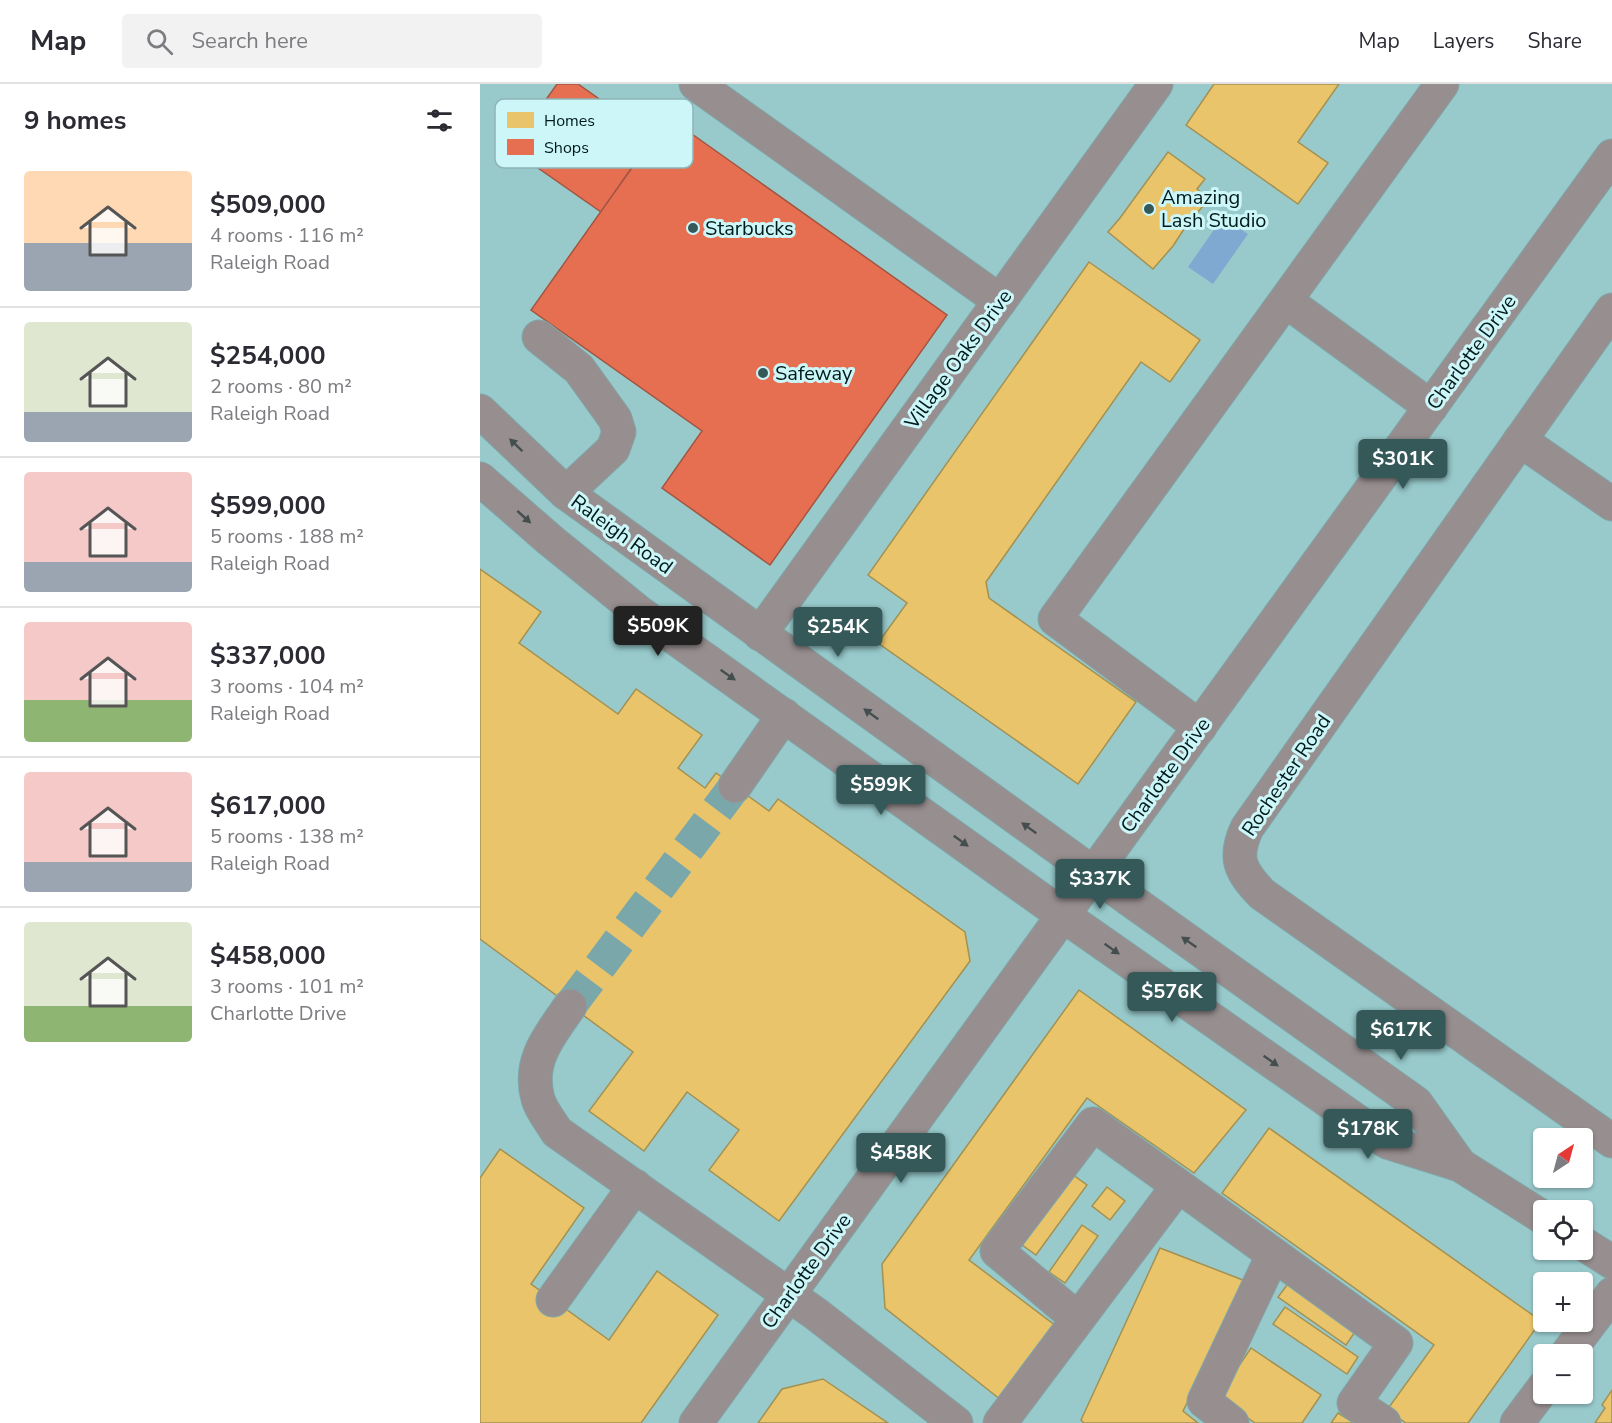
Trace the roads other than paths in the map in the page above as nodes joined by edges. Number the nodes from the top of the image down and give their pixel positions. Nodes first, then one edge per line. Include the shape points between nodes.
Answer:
1 (696, 84) edge
2 (1156, 84) edge
3 (1442, 84) edge
4 (734, 94) edge
5 (1612, 156) edge
6 (1000, 301) junction
7 (1286, 301) junction
8 (1612, 310) edge
9 (539, 337) dead end
10 (1431, 407) junction
11 (480, 411) edge
12 (1521, 440) junction
13 (480, 479) edge
14 (566, 493) junction
15 (1612, 504) edge
16 (760, 634) junction
17 (784, 715) junction
18 (1200, 727) junction
19 (735, 786) tunnel mouth
20 (1094, 874) junction
21 (1064, 916) junction
22 (570, 1006) tunnel mouth
23 (1612, 1141) edge
24 (1460, 1165) junction
25 (635, 1186) junction
26 (1178, 1186) junction
27 (1533, 1211) edge
28 (1593, 1250) edge
29 (1274, 1255) junction
30 (1612, 1262) edge
31 (790, 1294) junction
32 (1612, 1294) edge
33 (553, 1300) dead end
34 (1078, 1319) junction
35 (1574, 1344) edge
36 (1533, 1402) edge
37 (696, 1423) edge
38 (956, 1423) edge
39 (1000, 1423) edge
40 (1232, 1423) edge
41 (1384, 1423) edge
42 (1517, 1423) edge

1 - 4 street
2 - 6 street, Village Oaks Drive
3 - 7 street
4 - 6 street
5 - 10 street, Charlotte Drive
6 - 16 street, Village Oaks Drive
7 - 10 street
7 - 18 street via 1055,619
8 - 12 street, Rochester Road
9 - 14 street via 579,369 615,418 619,432 613,449
10 - 18 street, Charlotte Drive
14 -> 11 street, Raleigh Road
12 - 15 street
12 - 23 street, Rochester Road via 1247,828 1240,842 1239,859 1248,879 1262,894
13 -> 17 street, Raleigh Road via 640,613
14 - 16 street, Raleigh Road
20 -> 16 street, Raleigh Road
17 - 19 street
17 -> 21 street, Raleigh Road
18 - 20 street, Charlotte Drive
20 - 21 street, Charlotte Drive
24 -> 20 street, Raleigh Road via 1416,1103
21 -> 24 street, Raleigh Road via 1387,1142
21 - 31 street, Charlotte Drive
22 - 25 street via 541,1049 535,1074 538,1100 557,1132
24 - 27 street, Raleigh Road
25 - 31 street
25 - 33 street
26 - 29 street
26 - 34 street
26 - 34 street via 1093,1124 1024,1215 997,1251
28 - 30 street
29 - 40 street via 1204,1401
29 - 41 street via 1396,1343 1354,1403
31 - 37 street, Charlotte Drive
31 - 38 street
32 - 35 street
34 - 39 street
36 - 42 street

